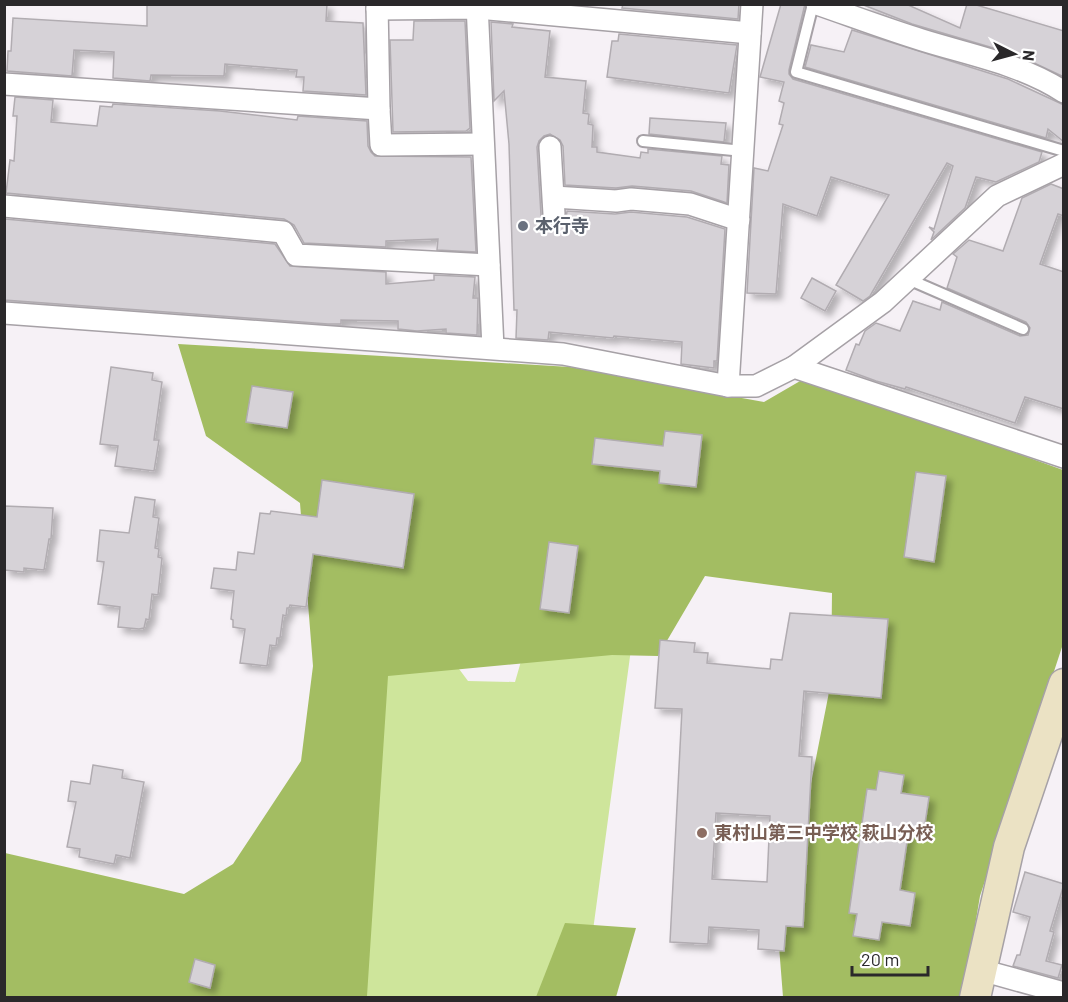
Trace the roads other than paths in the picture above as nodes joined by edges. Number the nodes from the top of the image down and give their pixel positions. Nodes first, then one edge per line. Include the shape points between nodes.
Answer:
1 (752, 4) edge
2 (815, 4) edge
3 (478, 6) edge
4 (377, 7) edge
5 (750, 33) junction
6 (4, 84) edge
7 (1064, 92) edge
8 (379, 109) junction
9 (644, 141) dead end
10 (483, 144) junction
11 (550, 147) dead end
12 (743, 151) junction
13 (1064, 151) edge
14 (1064, 164) edge
15 (4, 206) edge
16 (739, 220) junction
17 (489, 266) junction
18 (908, 279) junction
19 (4, 313) edge
20 (1023, 329) dead end
21 (493, 348) junction
22 (794, 367) junction
23 (728, 386) junction
24 (1064, 457) edge
25 (1064, 684) edge
26 (1055, 737) edge
27 (978, 984) edge
28 (1064, 993) edge

1 - 5 street
2 - 7 street via 985,57
2 - 13 lane via 796,72
3 - 4 street
3 - 5 street
3 - 10 street
4 - 8 street
5 - 12 street
6 - 8 street
8 - 10 street via 381,145
9 - 12 lane
10 - 17 street
11 - 16 street via 554,206 631,199 690,204
12 - 16 street
14 - 18 street via 998,196
15 - 17 street via 284,232 296,255
16 - 23 street
17 - 21 street
18 - 20 lane
18 - 22 street
19 - 21 street
21 - 23 street via 563,354
22 - 23 street via 756,386
22 - 24 street
25 - 26 street
26 - 27 street via 1009,847
27 - 28 street

